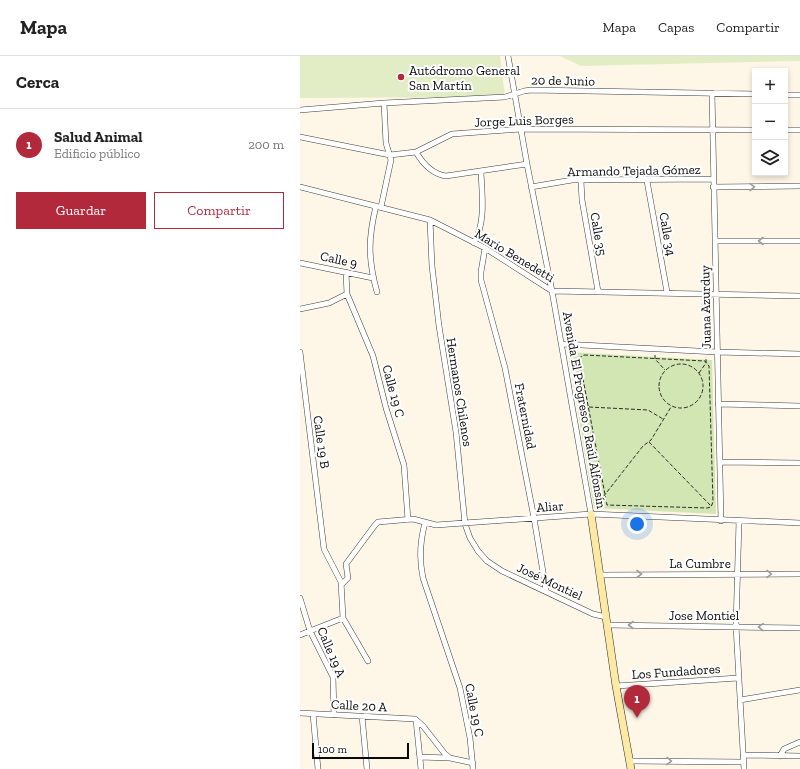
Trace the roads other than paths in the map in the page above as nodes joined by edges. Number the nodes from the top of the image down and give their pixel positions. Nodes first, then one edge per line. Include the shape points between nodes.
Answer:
1 (508, 56) edge
2 (712, 93) junction
3 (515, 94) junction
4 (752, 94) edge
5 (788, 95) edge
6 (800, 95) edge
7 (384, 103) junction
8 (300, 110) edge
9 (520, 129) junction
10 (712, 130) junction
11 (752, 130) edge
12 (788, 130) edge
13 (800, 130) edge
14 (300, 137) edge
15 (416, 152) junction
16 (390, 155) junction
17 (527, 164) junction
18 (481, 172) junction
19 (713, 179) junction
20 (581, 180) junction
21 (647, 180) junction
22 (300, 186) edge
23 (800, 186) edge
24 (532, 187) junction
25 (713, 187) junction
26 (378, 207) junction
27 (430, 220) junction
28 (715, 241) junction
29 (800, 241) edge
30 (474, 243) junction
31 (485, 248) junction
32 (300, 263) edge
33 (346, 272) junction
34 (373, 278) junction
35 (552, 291) junction
36 (598, 291) junction
37 (377, 292) dead end
38 (667, 292) junction
39 (716, 293) junction
40 (347, 294) junction
41 (800, 296) edge
42 (300, 309) edge
43 (562, 344) junction
44 (300, 352) edge
45 (717, 352) junction
46 (800, 354) edge
47 (718, 404) junction
48 (800, 406) edge
49 (720, 462) junction
50 (800, 463) edge
51 (591, 512) junction
52 (534, 518) junction
53 (408, 520) junction
54 (721, 521) junction
55 (739, 521) junction
56 (425, 523) junction
57 (800, 523) edge
58 (465, 524) junction
59 (487, 561) joint
60 (737, 574) junction
61 (800, 574) edge
62 (600, 575) junction
63 (342, 584) junction
64 (546, 590) junction
65 (300, 598) edge
66 (606, 617) junction
67 (343, 618) junction
68 (608, 625) junction
69 (736, 626) junction
70 (800, 628) edge
71 (310, 631) junction
72 (300, 635) edge
73 (368, 661) dead end
74 (738, 678) junction
75 (616, 686) junction
76 (800, 690) edge
77 (740, 700) junction
78 (300, 713) edge
79 (313, 714) junction
80 (334, 715) junction
81 (362, 716) junction
82 (416, 720) junction
83 (800, 742) edge
84 (743, 755) junction
85 (780, 756) junction
86 (800, 756) edge
87 (420, 757) junction
88 (450, 758) junction
89 (630, 761) junction
90 (743, 762) junction
91 (473, 766) edge
92 (318, 769) edge
93 (367, 769) edge
94 (421, 769) edge
95 (631, 769) edge
96 (744, 769) edge

1 - 3 street, Avenida El Progreso o Raúl Alfonsín
2 - 3 street, 20 de Junio via 531,90
2 - 4 street, 20 de Junio
2 - 10 street, Juana Azurduy
3 - 7 street, 20 de Junio via 505,97
3 - 9 street, Avenida El Progreso o Raúl Alfonsín
5 - 6 street
7 - 8 street, 20 de Junio
7 - 16 street, Calle 9 via 386,143
9 - 10 street, Jorge Luis Borges
9 - 15 street, Jorge Luis Borges via 452,134
9 - 17 street, Avenida El Progreso o Raúl Alfonsín
10 - 11 street, Jorge Luis Borges
10 - 19 street, Juana Azurduy
12 - 13 street
14 - 16 street, Jorge Luis Borges
15 - 16 street, Jorge Luis Borges
15 - 18 street via 421,162 440,175
16 - 26 street, Calle 9 via 390,165
17 - 18 street
17 - 24 street, Avenida El Progreso o Raúl Alfonsín
18 - 30 street via 482,214 480,229
19 - 21 street, Armando Tejada Gómez
19 - 25 street, Juana Azurduy
20 - 21 street, Armando Tejada Gómez
20 - 24 street, Armando Tejada Gómez
20 - 36 street, Calle 35 via 582,200
21 - 38 street, Calle 34
22 - 26 street, Mario Benedetti
25 -> 23 street, Armando Tejada Gómez
24 - 35 street, Avenida El Progreso o Raúl Alfonsín
25 - 28 street, Juana Azurduy
26 - 27 street, Mario Benedetti
26 - 34 street, Calle 9 via 370,243 370,268
27 - 30 street, Mario Benedetti
27 - 58 street, Hermanos Chilenos via 437,311 456,432
29 -> 28 street
28 - 39 street, Juana Azurduy
30 - 31 street, Mario Benedetti
31 - 35 street, Mario Benedetti
31 - 52 street, Fraternidad via 481,280 505,368
32 - 33 street, Calle 9
33 - 34 street, Calle 9
33 - 40 street, Calle 19 C
34 - 37 street, Calle 9
35 - 36 street, Mario Benedetti
35 - 43 street, Avenida El Progreso o Raúl Alfonsín
36 - 38 street, Mario Benedetti
38 - 39 street, Mario Benedetti
39 - 41 street, Mario Benedetti
39 - 45 street, Juana Azurduy
40 - 42 street via 329,303
40 - 53 street, Calle 19 C via 373,356 404,465
43 - 45 street
43 - 51 street, Avenida El Progreso o Raúl Alfonsín
44 - 63 street, Calle 19 B via 323,536 327,556
45 - 46 street
45 - 47 street, Juana Azurduy
47 - 48 street
47 - 49 street, Juana Azurduy
49 - 50 street
49 - 54 street, Juana Azurduy
51 - 52 street, Aliar
51 - 54 street, Aliar
51 - 62 street, Avenida El Progreso o Raúl Alfonsín
52 - 58 street, Aliar
52 - 64 street, Fraternidad
53 - 56 street, Aliar
53 - 63 street, Aliar via 378,522 346,564 348,578
54 - 55 street, Aliar
55 - 57 street, Aliar
55 - 60 street
56 - 58 street, Aliar
56 - 91 street, Calle 19 C via 420,544 420,565 460,688
58 - 59 street, Hermanos Chilenos via 478,552
59 - 64 street, José Montiel
60 -> 61 street, La Cumbre
62 -> 60 street, La Cumbre
60 - 69 street
62 - 66 street, Avenida El Progreso o Raúl Alfonsín
63 - 67 street
64 - 66 street, José Montiel via 593,614
65 - 71 street, Calle 19 A
66 - 68 street, Avenida El Progreso o Raúl Alfonsín
67 - 71 street
67 - 73 street
69 -> 68 street, Jose Montiel
68 - 75 street, Avenida El Progreso o Raúl Alfonsín
70 -> 69 street, Jose Montiel
69 - 74 street
71 - 72 street
71 - 80 street, Calle 19 A via 333,677
74 - 75 street, Los Fundadores
74 - 77 street
75 - 89 street, Avenida El Progreso o Raúl Alfonsín
76 - 77 street
77 - 84 street
78 - 79 street, Calle 20 A
79 - 80 street, Calle 20 A
79 - 92 street
80 - 81 street, Calle 20 A
81 - 82 street, Calle 20 A
81 - 93 street
82 - 87 street
82 - 88 street
83 - 85 street via 784,749
84 - 85 street
84 - 90 street
85 - 86 street
87 - 88 street
87 - 94 street
88 - 91 street
89 -> 90 street
89 - 95 street, Avenida El Progreso o Raúl Alfonsín
90 - 96 street

